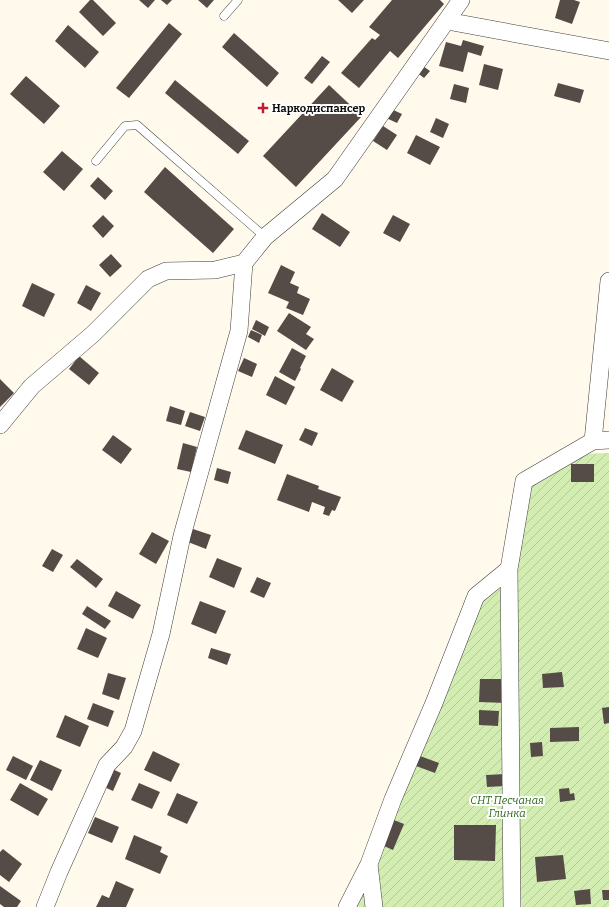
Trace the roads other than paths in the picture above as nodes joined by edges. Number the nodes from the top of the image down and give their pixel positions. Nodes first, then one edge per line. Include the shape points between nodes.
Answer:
1 (238, 0) edge
2 (461, 0) edge
3 (224, 16) dead end
4 (447, 21) junction
5 (609, 51) edge
6 (96, 161) dead end
7 (265, 237) junction
8 (244, 263) junction
9 (609, 281) edge
10 (0, 425) edge
11 (601, 440) edge
12 (509, 569) junction
13 (369, 864) junction
14 (45, 907) edge
15 (347, 907) edge
16 (374, 907) edge
17 (512, 907) edge

1 - 3 lane
2 - 4 street
4 - 5 street
4 - 7 street via 335,178
6 - 7 lane via 125,126 137,125
7 - 8 street
8 - 10 street via 215,270 166,272 148,279 93,334 32,386
8 - 14 street via 239,331 182,536 162,634 133,731 124,747 107,765
9 - 11 street
11 - 12 street via 524,481
12 - 13 street via 476,596
12 - 17 street
13 - 15 street
13 - 16 street

